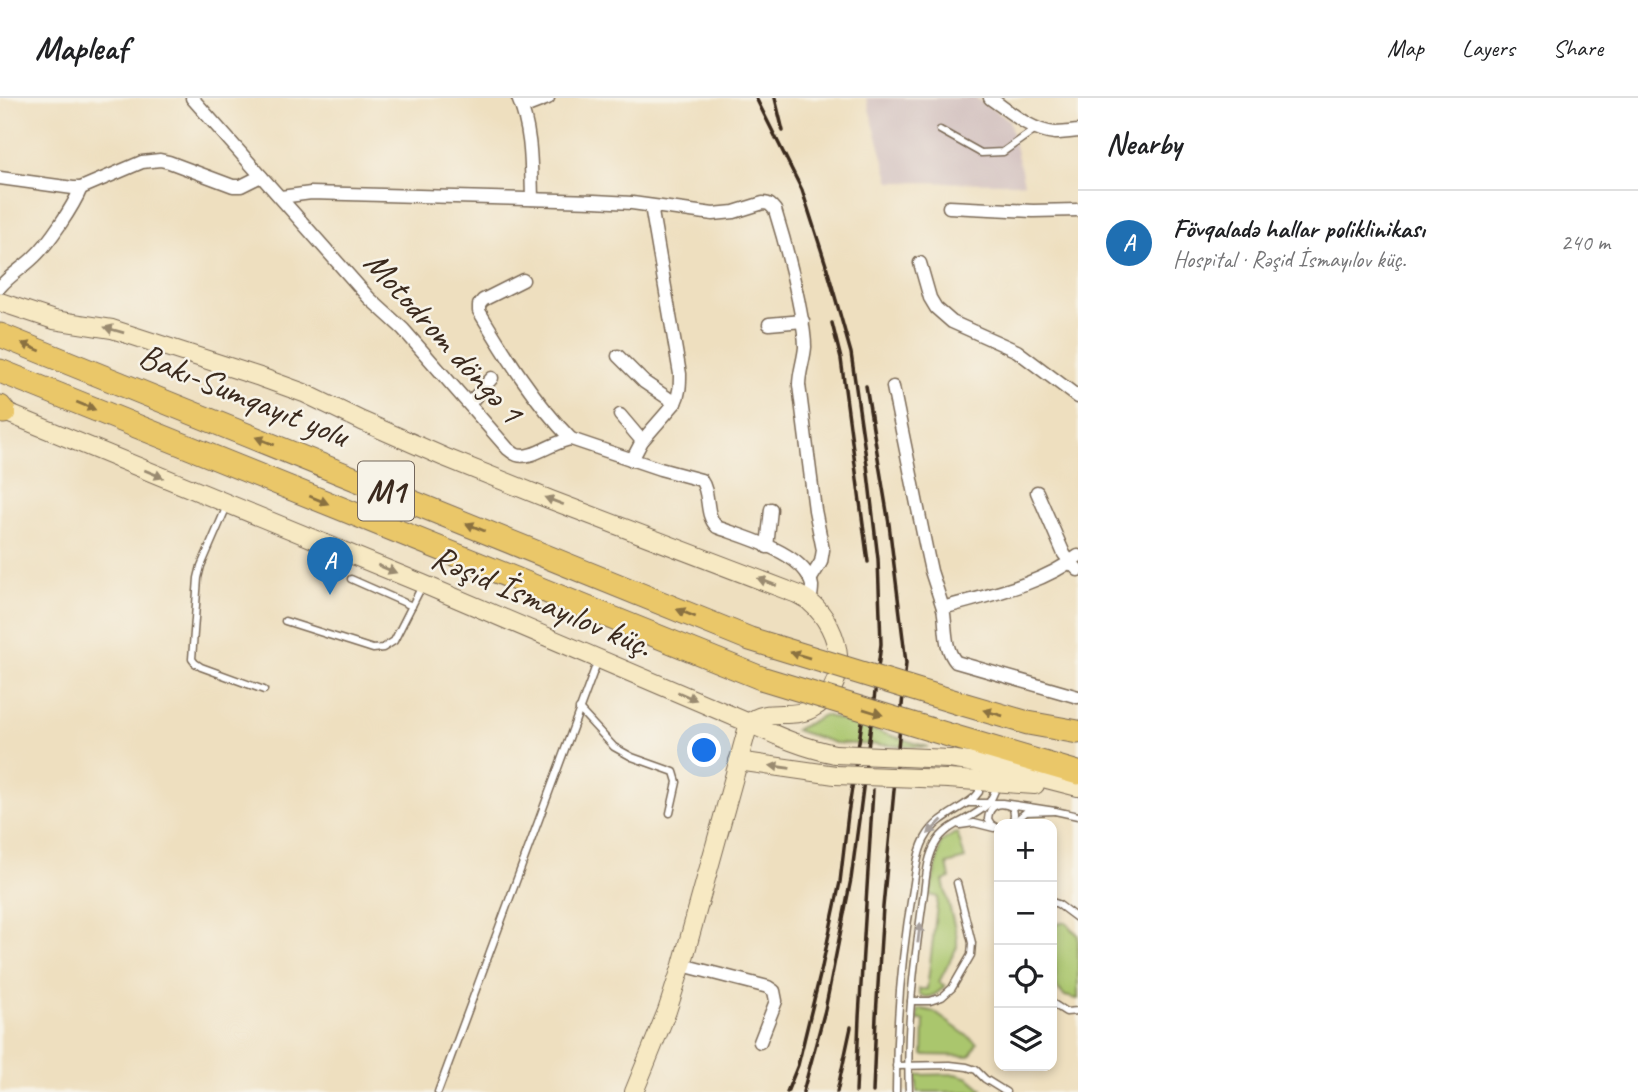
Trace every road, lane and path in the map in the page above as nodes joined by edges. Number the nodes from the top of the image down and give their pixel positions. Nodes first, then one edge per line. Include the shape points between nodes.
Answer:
1 (192, 98) edge
2 (548, 98) edge
3 (990, 98) edge
4 (520, 103) edge
5 (1038, 128) junction
6 (940, 130) dead end
7 (1078, 131) edge
8 (261, 176) junction
9 (0, 178) edge
10 (81, 188) junction
11 (281, 197) junction
12 (532, 199) junction
13 (651, 206) junction
14 (949, 207) dead end
15 (1078, 210) edge
16 (920, 263) dead end
17 (523, 280) dead end
18 (0, 287) edge
19 (0, 302) edge
20 (803, 321) junction
21 (769, 324) dead end
22 (0, 335) edge
23 (618, 356) dead end
24 (0, 371) edge
25 (492, 378) dead end
26 (893, 387) dead end
27 (1078, 397) edge
28 (675, 403) junction
29 (469, 404) junction
30 (1, 410) edge
31 (620, 415) dead end
32 (571, 439) junction
33 (642, 441) junction
34 (632, 460) junction
35 (1037, 492) dead end
36 (228, 504) junction
37 (771, 509) dead end
38 (768, 547) junction
39 (1075, 563) edge
40 (351, 579) dead end
41 (810, 580) junction
42 (423, 584) junction
43 (810, 602) junction
44 (412, 606) junction
45 (943, 608) junction
46 (285, 621) dead end
47 (598, 659) junction
48 (264, 690) dead end
49 (1078, 697) edge
50 (579, 709) junction
51 (749, 723) junction
52 (769, 733) junction
53 (1078, 735) edge
54 (950, 747) junction
55 (738, 761) junction
56 (1078, 773) edge
57 (829, 774) junction
58 (979, 780) junction
59 (999, 782) junction
60 (1078, 788) edge
61 (989, 802) junction
62 (969, 803) junction
63 (1002, 803) junction
64 (1055, 811) junction
65 (670, 813) dead end
66 (1078, 816) edge
67 (1014, 819) edge
68 (1018, 819) edge
69 (994, 824) edge
70 (994, 827) edge
71 (948, 829) junction
72 (957, 883) dead end
73 (1057, 904) edge
74 (1078, 919) edge
75 (682, 964) junction
76 (911, 1001) junction
77 (1057, 1006) edge
78 (1078, 1011) edge
79 (760, 1042) dead end
80 (896, 1066) junction
81 (908, 1066) junction
82 (438, 1092) edge
83 (634, 1092) edge
84 (897, 1092) edge
85 (909, 1092) edge
86 (1006, 1092) edge

1 - 8 street, Motodrom döngə 1
2 - 4 street
3 - 5 street
4 - 12 street via 529,138
5 - 6 lane via 1003,152 981,153
5 - 7 street
8 - 10 street via 233,186 169,162 151,160
8 - 11 street, Motodrom döngə 1
9 - 10 street
10 - 18 street via 43,248
11 - 12 street via 310,193
11 - 29 street, Motodrom döngə 1
12 - 13 street
13 - 20 street via 713,215 772,205
13 - 28 street via 680,374
14 - 15 street
16 - 27 street via 930,298 952,322 1017,351
17 - 32 street via 483,300 480,311 533,395
43 -> 19 street via 456,462 293,389 111,329 54,320
20 - 21 street
20 - 41 street via 805,349 799,385 823,550
53 -> 22 highway, Bakı-Sumqayıt yolu / M1, bridge via 737,634
23 - 28 street via 644,382
24 -> 54 highway, Bakı-Sumqayıt yolu / M1, bridge via 761,678
25 - 29 street
26 - 45 street via 931,571
28 - 33 street
29 - 32 street, Motodrom döngə 1 via 517,455 537,453
30 -> 36 street, Rəşid İsmayılov küç.
31 - 33 street
32 - 34 street, Motodrom döngə 1
33 - 34 street
34 - 38 street, Motodrom döngə 1 via 701,480 712,523
35 - 39 street
36 -> 42 street, Rəşid İsmayılov küç.
36 - 48 lane via 198,578 192,659 201,667
37 - 38 street
38 - 41 street, Motodrom döngə 1 via 793,560
39 - 45 street via 1010,590
40 - 44 lane
41 - 43 street
42 - 44 lane
42 - 47 street, Rəşid İsmayılov küç.
43 - 51 street via 838,650 834,686 814,708 791,715 761,715
44 - 46 lane via 394,642 383,648 373,649
45 - 49 street via 947,649 956,662
47 - 50 lane
47 -> 51 street, Rəşid İsmayılov küç.
50 - 65 lane via 614,747 674,772 677,782
50 - 82 lane
51 - 52 street, Rəşid İsmayılov küç.
51 - 55 street
52 - 54 street, bridge via 835,754
52 - 57 street
54 - 56 highway, Bakı-Sumqayıt yolu
54 - 60 street via 996,766
57 -> 55 street
55 - 75 street
57 - 58 street, bridge
58 - 59 street
58 - 62 lane via 979,792
59 - 60 street
59 - 61 lane
61 - 62 lane
61 - 63 lane
61 - 71 lane
62 -> 80 lane via 934,825 922,843 902,964
63 - 64 lane
63 - 67 lane via 1013,808
63 - 69 lane via 989,813
64 - 66 lane
64 - 68 lane via 1026,812
70 - 71 lane via 974,823
76 -> 71 lane via 929,865 935,844
72 - 76 lane via 971,955 942,997
73 - 74 lane
75 - 79 street via 774,991 776,1001
75 - 83 street
76 - 81 lane
77 - 78 lane via 1066,1012
80 - 81 lane
80 - 84 lane
81 - 85 lane
81 - 86 lane via 967,1067

